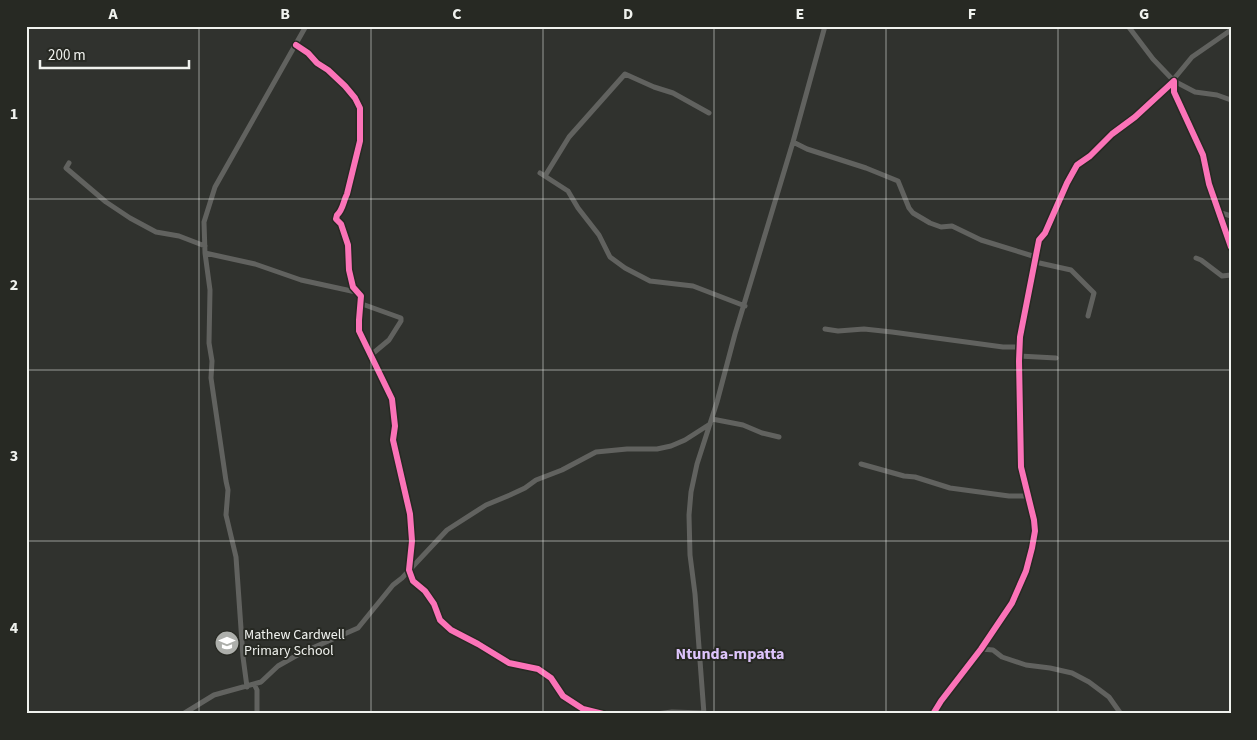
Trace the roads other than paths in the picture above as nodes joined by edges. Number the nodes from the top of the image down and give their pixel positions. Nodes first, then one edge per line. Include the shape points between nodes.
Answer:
1 (306, 26) edge
2 (826, 26) edge
3 (1128, 26) edge
4 (1231, 30) edge
5 (296, 45) junction
6 (1174, 81) junction
7 (1231, 100) edge
8 (709, 113) dead end
9 (793, 142) junction
10 (69, 163) dead end
11 (1218, 212) junction
12 (1231, 216) edge
13 (204, 246) junction
14 (1231, 247) edge
15 (205, 253) junction
16 (1196, 258) dead end
17 (1035, 260) junction
18 (1231, 275) edge
19 (356, 292) junction
20 (362, 304) junction
21 (745, 306) junction
22 (1088, 316) dead end
23 (825, 329) dead end
24 (1020, 347) junction
25 (371, 355) junction
26 (1019, 356) junction
27 (1056, 358) dead end
28 (711, 422) junction
29 (779, 437) dead end
30 (861, 464) dead end
31 (1028, 496) junction
32 (409, 570) junction
33 (981, 649) junction
34 (254, 684) junction
35 (247, 686) junction
36 (183, 714) edge
37 (257, 714) edge
38 (603, 714) edge
39 (656, 714) edge
40 (704, 714) edge
41 (933, 714) edge
42 (1121, 714) edge

1 - 5 street
2 - 9 street
3 - 6 street
4 - 6 street via 1192,57
5 - 13 street via 215,187 204,222
5 - 19 street via 328,70 355,98 360,108 360,141 347,194 336,217 348,245 349,270
6 - 7 street via 1195,92
6 - 11 street via 1174,92 1202,155
6 - 17 street via 1078,165 1039,240
8 - 21 street via 673,93 625,74 569,137 542,174 568,191 599,235 610,257 631,272 652,282 693,286
9 - 17 street via 898,181 909,208 930,223 952,226
9 - 21 street
10 - 13 street via 66,168 130,218 156,232 179,236
11 - 12 street
11 - 14 street
13 - 15 street
15 - 19 street
15 - 35 street via 210,290 211,378 228,487 226,514 236,557
16 - 18 street via 1222,276
17 - 22 street via 1071,270 1080,277 1094,293
17 - 24 street
19 - 20 street via 361,296
20 - 25 street via 359,331
20 - 25 street via 401,318 389,340
21 - 28 street
23 - 24 street via 864,329
24 - 26 street
25 - 32 street via 392,398 393,440 410,514
26 - 27 street
26 - 31 street via 1022,467
28 - 29 street via 743,426
28 - 32 street via 671,446 601,451 536,480 526,488 486,505 447,530
28 - 40 street via 697,464 689,515
30 - 31 street via 950,488
31 - 33 street via 1035,531 1026,571 1012,603
32 - 34 street via 358,628 301,653
32 - 38 street via 413,581 434,604 440,620 451,630 512,664 538,669 551,678 563,696 584,709
33 - 41 street
33 - 42 street via 993,650 1002,657 1026,665 1072,673 1109,696
34 - 35 street
34 - 37 street
35 - 36 street via 214,695
39 - 40 street

